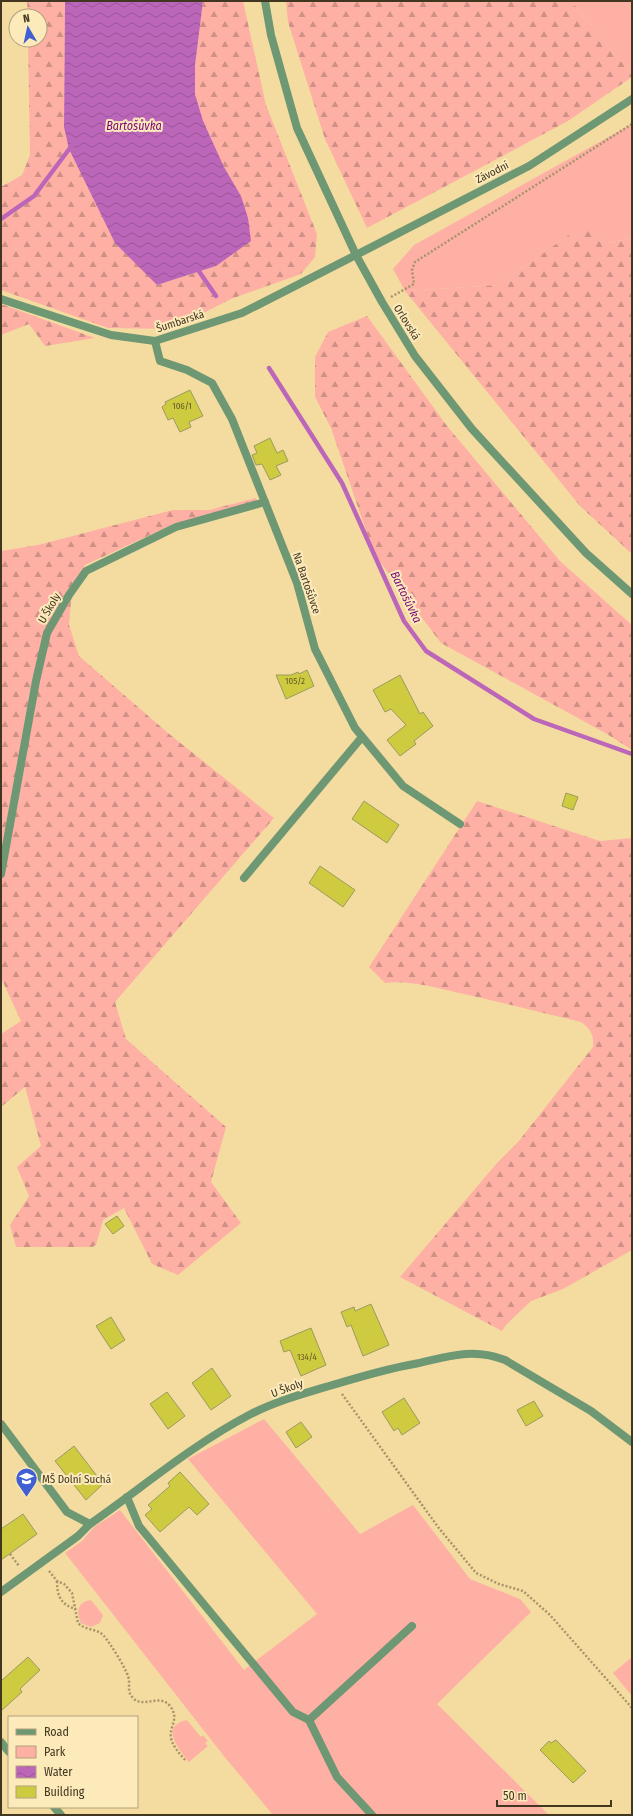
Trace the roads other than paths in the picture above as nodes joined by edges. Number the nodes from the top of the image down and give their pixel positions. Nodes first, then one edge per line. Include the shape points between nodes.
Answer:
1 (265, 1) edge
2 (632, 98) edge
3 (356, 255) junction
4 (1, 299) edge
5 (155, 341) junction
6 (265, 502) junction
7 (632, 594) edge
8 (362, 737) junction
9 (460, 824) dead end
10 (1, 874) edge
11 (244, 878) dead end
12 (1, 1424) edge
13 (632, 1442) edge
14 (127, 1497) junction
15 (90, 1524) junction
16 (1, 1592) edge
17 (412, 1626) dead end
18 (309, 1720) junction
19 (1, 1742) edge
20 (8, 1751) edge
21 (372, 1815) edge

1 - 3 street, Orlovská via 271,35 297,128
2 - 3 street, Závodní via 528,166
3 - 5 street, Šumbarská via 242,313
3 - 7 street, Orlovská via 415,356 472,429 586,553
4 - 5 street, Šumbarská via 111,335
5 - 6 street, Na Bartošůvce via 160,361 187,370 212,383 232,419
6 - 8 street, Na Bartošůvce via 297,583 315,649 354,728
6 - 10 street, U Školy via 176,527 86,571 47,633
8 - 9 street, Na Bartošůvce via 403,786
8 - 11 street
12 - 15 street via 67,1512
13 - 14 street, U Školy via 591,1411 519,1367 491,1354 458,1354 392,1368 335,1384 294,1396 251,1414 180,1458
14 - 15 street, U Školy
14 - 18 street via 139,1526 293,1712
15 - 16 street, U Školy via 78,1536
17 - 18 street
18 - 21 street via 337,1777
19 - 20 street

